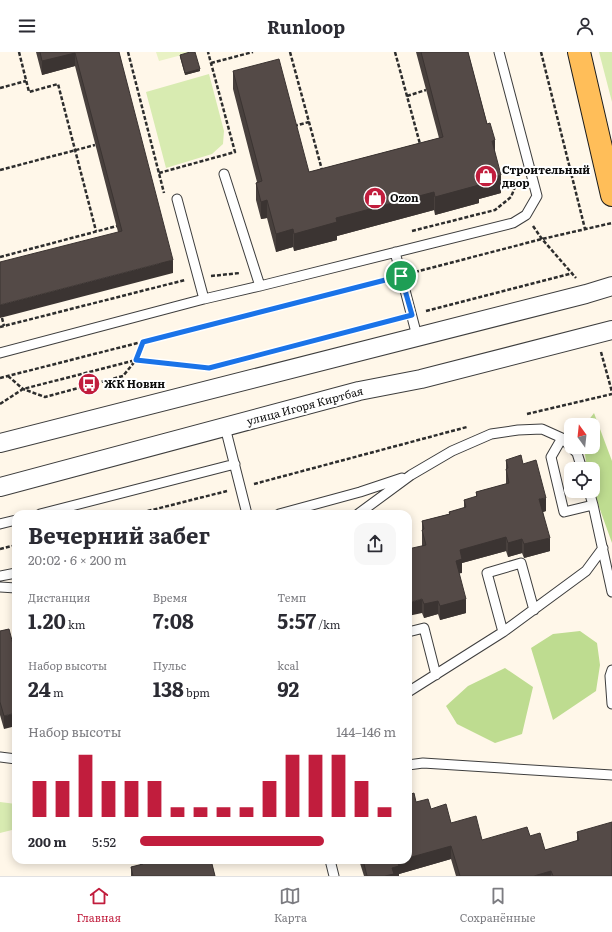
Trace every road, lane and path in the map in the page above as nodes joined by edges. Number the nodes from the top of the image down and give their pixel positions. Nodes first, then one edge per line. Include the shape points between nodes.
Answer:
1 (19, 52) edge
2 (128, 52) edge
3 (208, 52) edge
4 (253, 52) edge
5 (290, 52) edge
6 (395, 52) edge
7 (499, 52) edge
8 (541, 52) edge
9 (579, 52) edge
10 (211, 63) junction
11 (26, 81) junction
12 (0, 88) edge
13 (426, 90) edge
14 (407, 96) junction
15 (309, 122) junction
16 (292, 126) edge
17 (426, 142) edge
18 (420, 144) junction
19 (95, 145) edge
20 (413, 146) edge
21 (75, 150) junction
22 (329, 168) edge
23 (0, 170) edge
24 (322, 170) junction
25 (316, 172) edge
26 (159, 173) junction
27 (224, 174) dead end
28 (515, 175) dead end
29 (163, 190) dead end
30 (612, 195) edge
31 (177, 199) dead end
32 (612, 223) edge
33 (117, 226) edge
34 (585, 229) junction
35 (96, 231) junction
36 (410, 232) dead end
37 (395, 252) junction
38 (0, 257) edge
39 (255, 271) junction
40 (572, 273) dead end
41 (401, 276) junction
42 (198, 277) junction
43 (260, 286) junction
44 (612, 286) edge
45 (204, 299) junction
46 (412, 315) junction
47 (2, 318) edge
48 (4, 326) junction
49 (0, 327) edge
50 (612, 330) edge
51 (417, 336) junction
52 (143, 342) junction
53 (0, 353) edge
54 (136, 360) junction
55 (8, 376) junction
56 (0, 378) edge
57 (23, 389) junction
58 (612, 394) edge
59 (0, 404) edge
60 (519, 415) dead end
61 (473, 426) dead end
62 (225, 427) junction
63 (562, 438) junction
64 (0, 443) edge
65 (580, 462) edge
66 (234, 464) junction
67 (411, 475) junction
68 (0, 487) edge
69 (240, 487) junction
70 (360, 492) junction
71 (591, 498) edge
72 (370, 505) junction
73 (593, 505) junction
74 (56, 510) edge
75 (151, 510) edge
76 (246, 510) edge
77 (294, 510) edge
78 (363, 510) edge
79 (12, 521) edge
80 (0, 524) edge
81 (12, 546) edge
82 (603, 548) junction
83 (0, 549) edge
84 (12, 574) edge
85 (0, 576) edge
86 (0, 587) edge
87 (12, 588) edge
88 (612, 592) edge
89 (534, 610) junction
90 (412, 631) edge
91 (503, 632) junction
92 (612, 670) edge
93 (436, 675) junction
94 (412, 690) edge
95 (612, 704) edge
96 (0, 757) edge
97 (12, 758) edge
98 (412, 764) edge
99 (612, 775) edge
100 (331, 864) edge
101 (334, 876) edge

1 - 11 path
2 - 26 path
3 - 10 path
4 - 10 path
5 - 15 path
6 - 14 path
7 - 37 lane via 537,196 526,215 513,222
8 - 34 path
9 - 30 main road
10 - 26 path via 235,152
11 - 12 path
11 - 21 path via 29,92 58,84
13 - 14 path
14 - 18 path
15 - 16 path
15 - 24 path
17 - 18 path
18 - 20 path
19 - 21 path
21 - 23 path
21 - 35 path
22 - 24 path
24 - 25 path
26 - 29 path
27 - 39 lane
28 - 36 path via 518,183 511,197 495,210
31 - 42 lane
32 - 34 path
33 - 35 path
34 - 41 path
35 - 38 path
37 - 41 lane
37 - 43 lane
39 - 42 path
39 - 43 lane
40 - 46 path
41 - 46 lane
41 - 52 path
42 - 45 lane
42 - 48 path
43 - 45 lane
44 - 51 street
45 - 53 lane
46 - 51 lane
46 - 54 path via 209,368
47 - 48 path
48 - 49 path
50 - 62 street, улица Игоря Киртбая via 421,379 359,391
51 - 64 street
52 - 54 path
52 - 55 path
54 - 57 path
54 - 57 path via 123,376 45,397
55 - 56 path
55 - 57 path
57 - 59 path
58 - 60 path
61 - 69 path
62 - 66 lane
62 - 68 street, улица Игоря Киртбая
63 - 65 lane via 577,453
63 - 67 lane via 542,429 491,434 452,451
63 - 73 lane via 551,457 564,512
66 - 69 lane
66 - 74 lane
67 - 70 lane
67 - 72 lane
69 - 75 path
69 - 76 lane
70 - 72 lane
70 - 77 lane
71 - 73 lane
72 - 78 lane
73 - 82 lane
79 - 80 lane
81 - 83 path
82 - 88 lane
82 - 89 lane via 586,571
84 - 85 lane
86 - 87 lane
89 - 91 lane
89 - 91 lane via 521,563 487,573
90 - 93 lane via 424,628
91 - 93 lane
92 - 95 lane
93 - 94 lane
96 - 97 lane
98 - 99 lane via 423,763
100 - 101 lane

